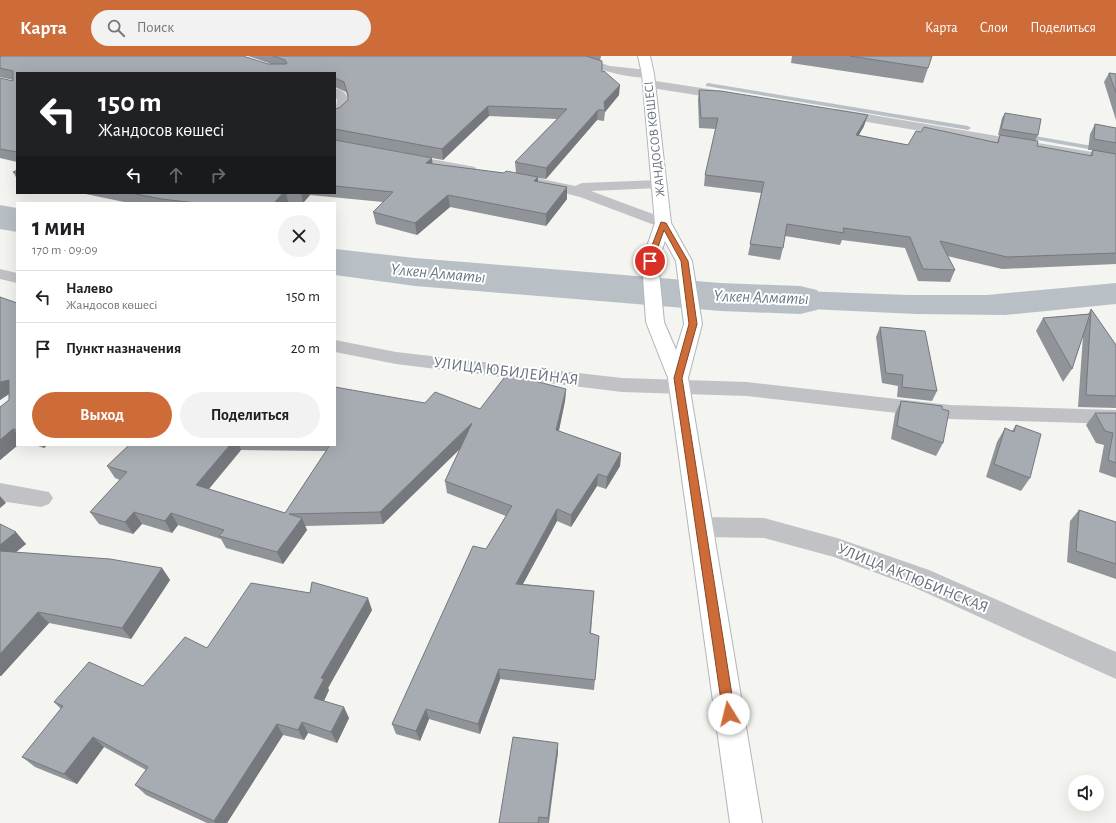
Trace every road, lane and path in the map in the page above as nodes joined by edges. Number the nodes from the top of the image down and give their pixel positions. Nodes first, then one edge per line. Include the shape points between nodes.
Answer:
1 (568, 56) edge
2 (644, 56) edge
3 (648, 79) junction
4 (336, 93) edge
5 (741, 98) edge
6 (825, 111) edge
7 (336, 114) edge
8 (389, 155) edge
9 (1116, 160) edge
10 (482, 172) edge
11 (520, 179) edge
12 (659, 184) junction
13 (566, 188) junction
14 (663, 223) junction
15 (0, 274) edge
16 (16, 278) edge
17 (336, 346) edge
18 (678, 383) junction
19 (1116, 417) edge
20 (0, 492) edge
21 (41, 498) dead end
22 (700, 527) junction
23 (1116, 666) edge
24 (746, 823) edge

1 - 3 street
2 - 3 main road, ЖАНДОСОВ КӨШЕСІ
3 - 5 street
3 - 12 main road, ЖАНДОСОВ КӨШЕСІ
4 - 7 street via 343,98 343,109
6 - 9 street
8 - 10 street
11 - 13 street
12 - 13 street
12 - 14 main road, ЖАНДОСОВ КӨШЕСІ
13 - 14 street via 597,197
14 - 18 main road, ЖАНДОСОВ КӨШЕСІ via 650,261 655,322
14 - 18 main road, ЖАНДОСОВ КӨШЕСІ via 684,261 693,324
15 - 16 street
17 - 18 street, УЛИЦА ЮБИЛЕЙНАЯ via 396,358 622,385
18 - 19 street, УЛИЦА ЮБИЛЕЙНАЯ via 950,412
18 - 22 main road, ЖАНДОСОВ КӨШЕСІ
20 - 21 street
22 - 23 street, УЛИЦА АКТЮБИНСКАЯ via 764,528 838,548 920,578
22 - 24 main road, ЖАНДОСОВ КӨШЕСІ

